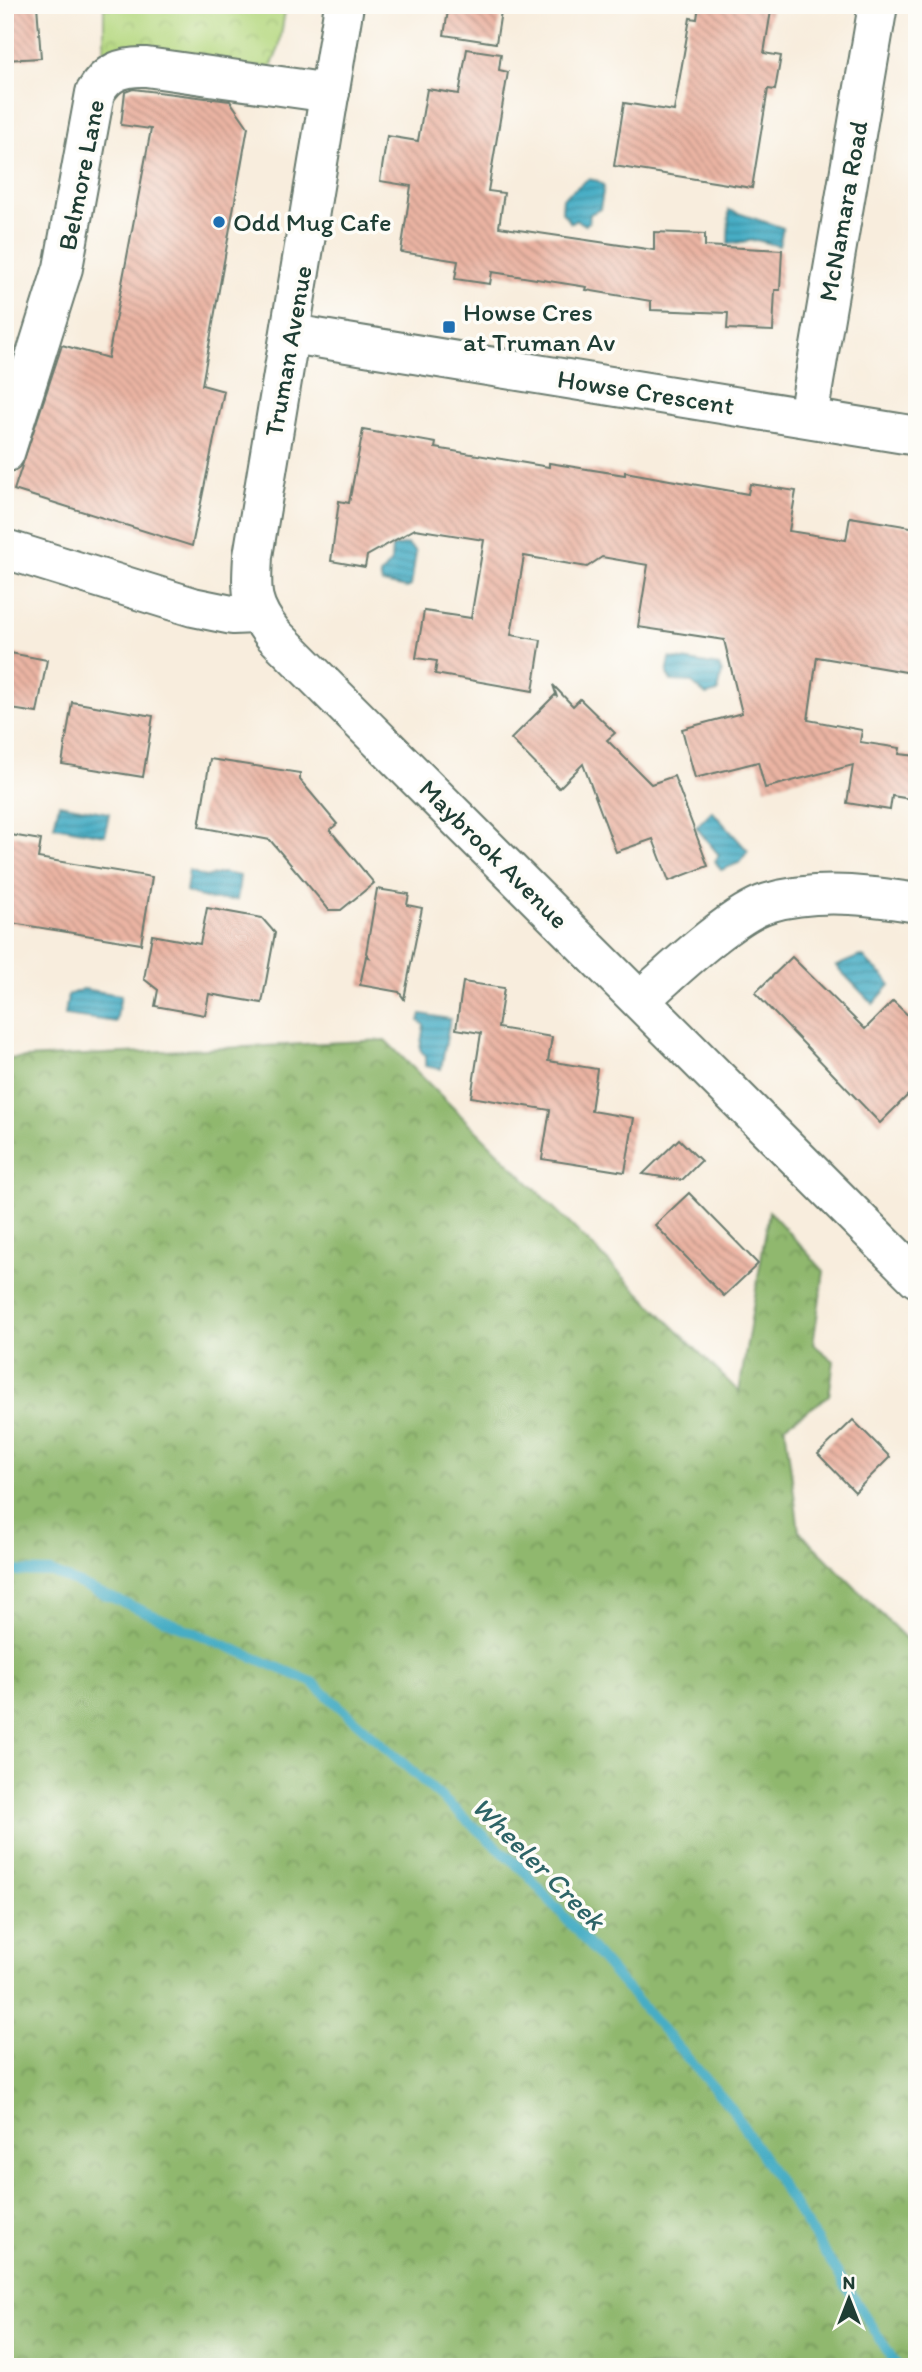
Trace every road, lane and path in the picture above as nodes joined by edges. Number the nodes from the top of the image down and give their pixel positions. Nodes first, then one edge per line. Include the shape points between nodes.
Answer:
1 (344, 5) edge
2 (878, 5) edge
3 (330, 93) junction
4 (292, 334) junction
5 (808, 417) junction
6 (917, 436) edge
7 (5, 453) edge
8 (5, 549) edge
9 (257, 614) junction
10 (917, 903) edge
11 (640, 1000) junction
12 (917, 1278) edge

1 - 3 street, Truman Avenue
2 - 5 street, McNamara Road
3 - 4 street, Truman Avenue
3 - 7 street, Belmore Lane via 146,67 117,69 102,80 94,93 64,268
4 - 5 street, Howse Crescent
4 - 9 street, Truman Avenue via 253,556 252,598
5 - 6 street, Howse Crescent
8 - 9 street via 193,607 232,615
9 - 11 street, Maybrook Avenue
10 - 11 street via 871,895 816,895 766,903 694,953
11 - 12 street, Maybrook Avenue

